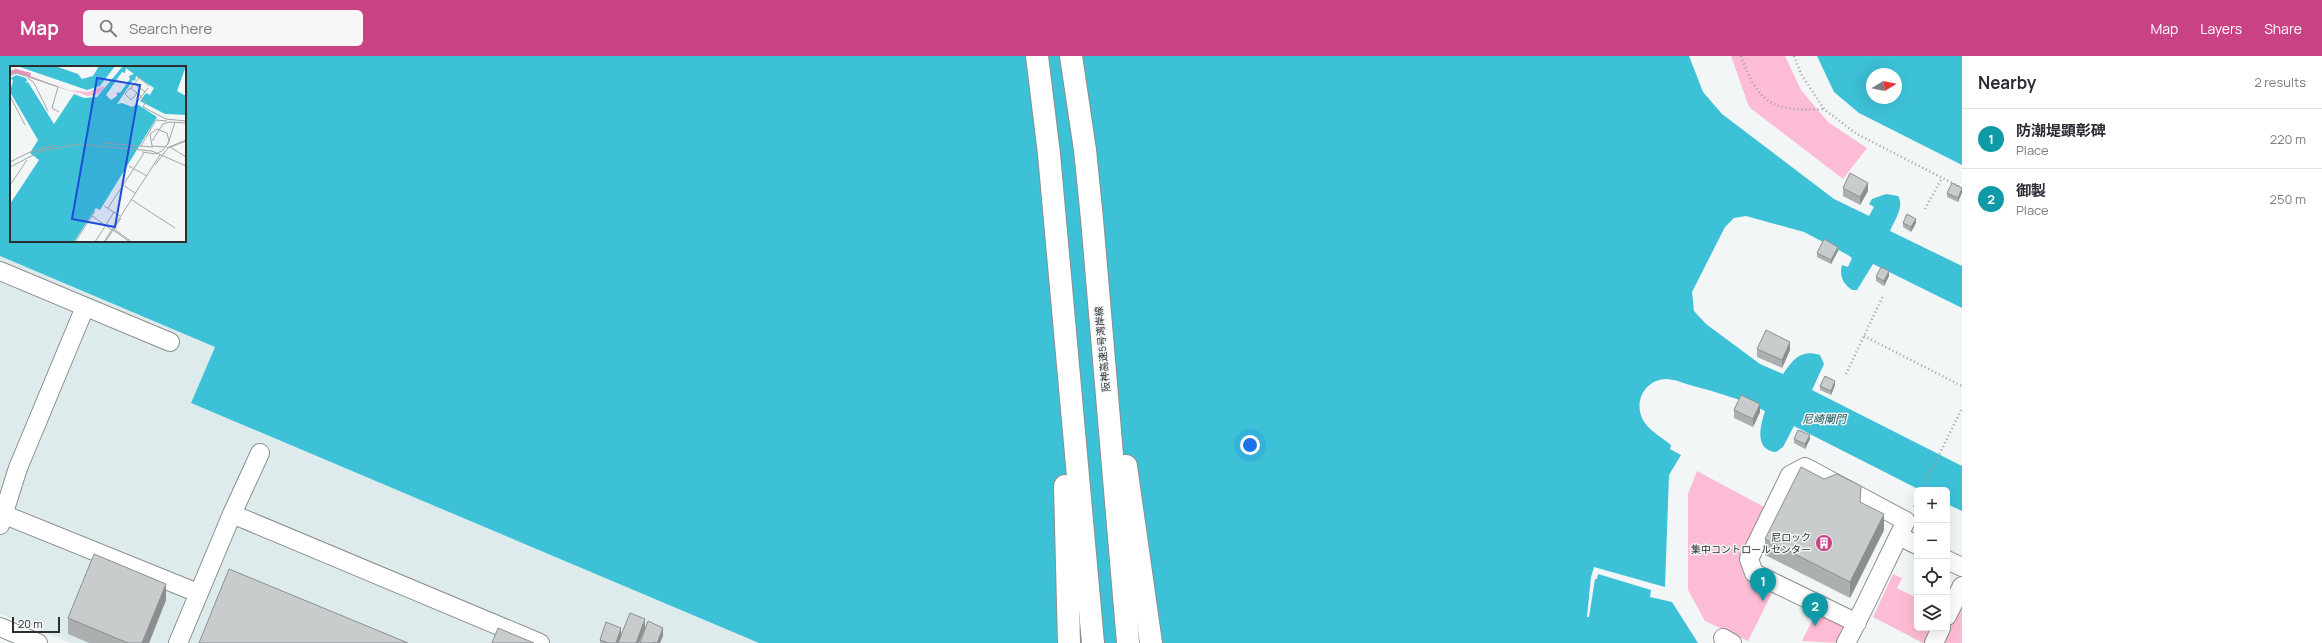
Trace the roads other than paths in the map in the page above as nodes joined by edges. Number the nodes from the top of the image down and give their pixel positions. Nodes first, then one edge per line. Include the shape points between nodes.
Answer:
1 (1037, 56) edge
2 (1071, 56) edge
3 (1049, 154) junction
4 (0, 271) edge
5 (1098, 299) junction
6 (85, 307) junction
7 (170, 342) dead end
8 (260, 453) dead end
9 (232, 514) junction
10 (2, 518) edge
11 (1905, 524) junction
12 (1914, 540) edge
13 (1950, 561) edge
14 (1962, 567) edge
15 (1962, 586) edge
16 (198, 593) junction
17 (1950, 610) edge
18 (0, 627) edge
19 (1940, 631) edge
20 (1855, 632) edge
21 (38, 643) edge
22 (178, 643) edge
23 (540, 643) edge
24 (1069, 643) edge
25 (1093, 643) edge
26 (1128, 643) edge
27 (1151, 643) edge
28 (1934, 643) edge

1 - 3 highway
2 - 5 highway, 阪神高速5号湾岸線 via 1085,150
3 - 24 highway via 1048,266 1066,493
3 - 25 highway
4 - 6 street
5 - 26 highway, 阪神高速5号湾岸線
5 - 27 highway via 1135,520
6 - 7 street
6 - 10 street via 18,468
8 - 9 street
9 - 16 street
9 - 23 street
10 - 16 street
11 - 12 street
11 - 20 street
11 - 20 street via 1805,467 1790,475 1749,560 1754,572
13 - 14 street
15 - 17 street
16 - 22 street
18 - 21 street
19 - 28 street

